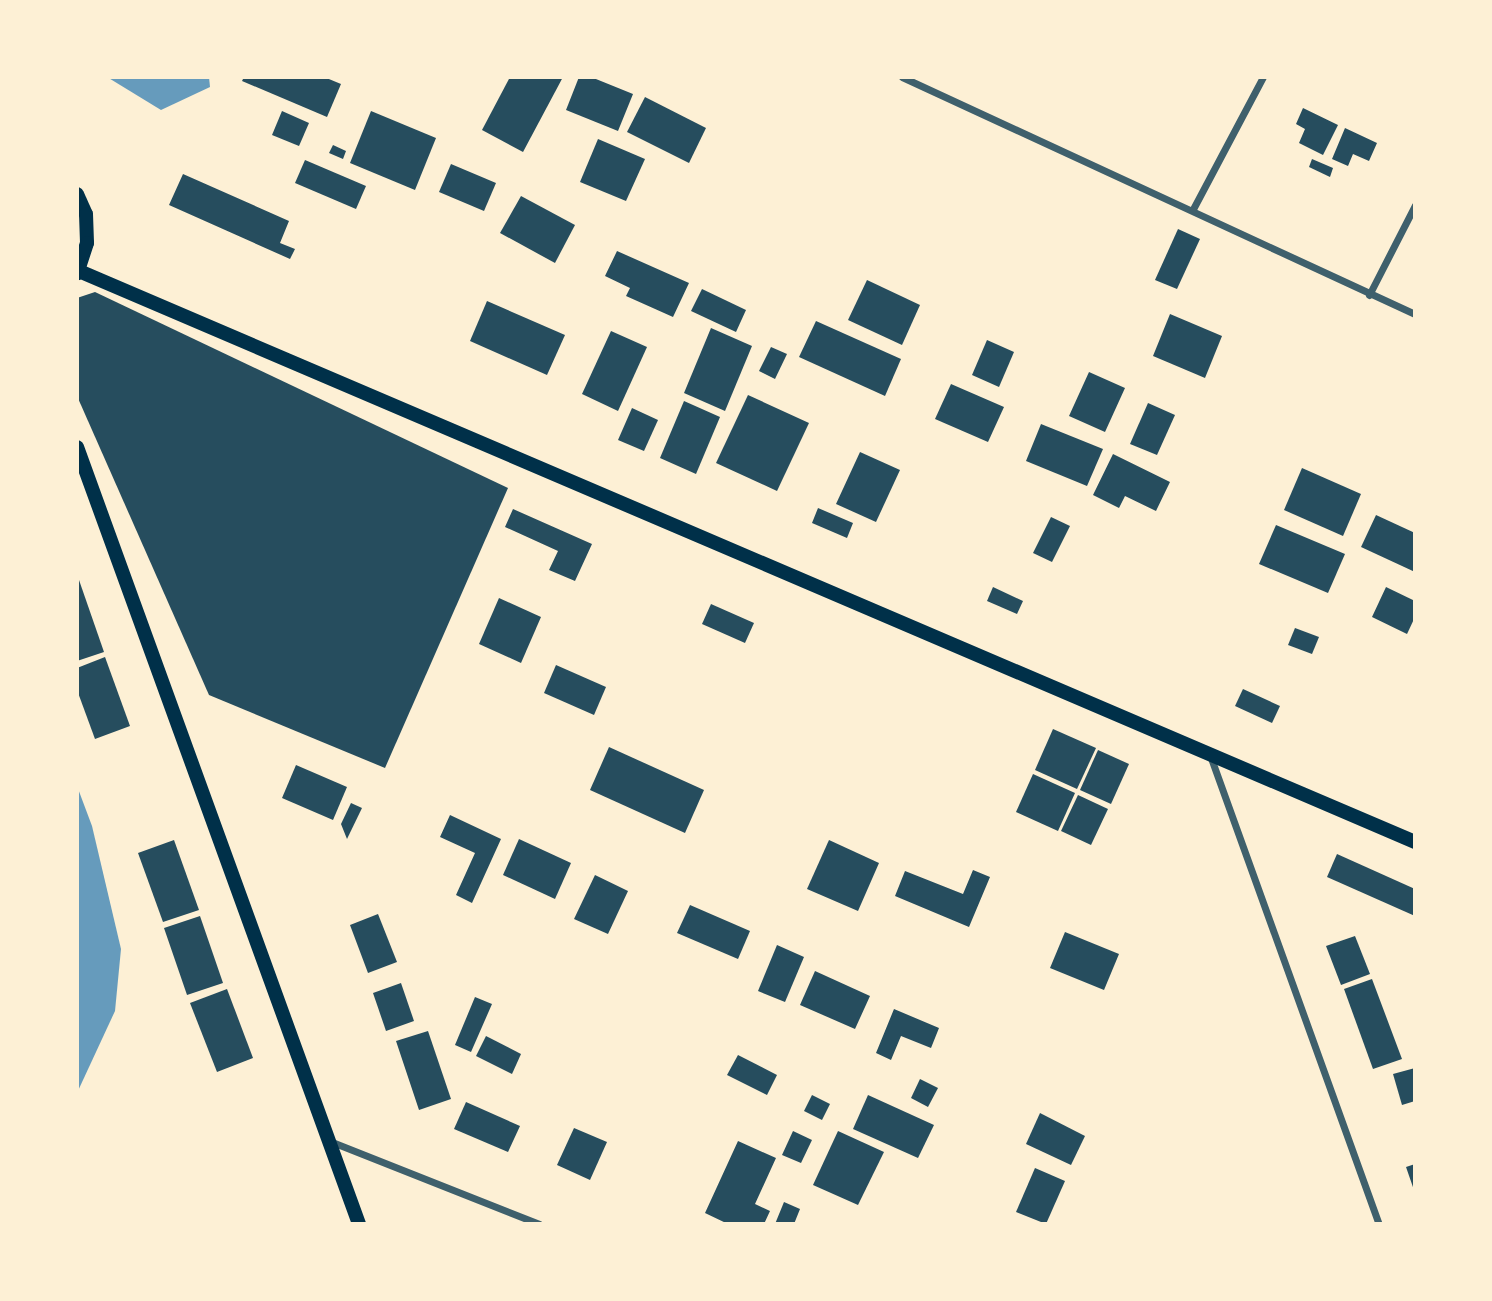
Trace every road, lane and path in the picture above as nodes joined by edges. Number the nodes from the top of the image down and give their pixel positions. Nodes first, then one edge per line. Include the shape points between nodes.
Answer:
1 (902, 77) edge
2 (1262, 77) edge
3 (77, 194) edge
4 (1415, 205) edge
5 (1193, 209) junction
6 (78, 272) edge
7 (1369, 295) junction
8 (1415, 314) edge
9 (77, 447) edge
10 (1211, 758) junction
11 (1415, 842) edge
12 (330, 1141) junction
13 (359, 1224) edge
14 (539, 1224) edge
15 (1379, 1224) edge

1 - 5 street
2 - 5 street
3 - 6 main road via 86,214 87,243
4 - 7 street
5 - 7 street
6 - 10 main road
7 - 8 street
9 - 12 main road
10 - 11 main road
10 - 15 street
12 - 13 main road
12 - 14 street

